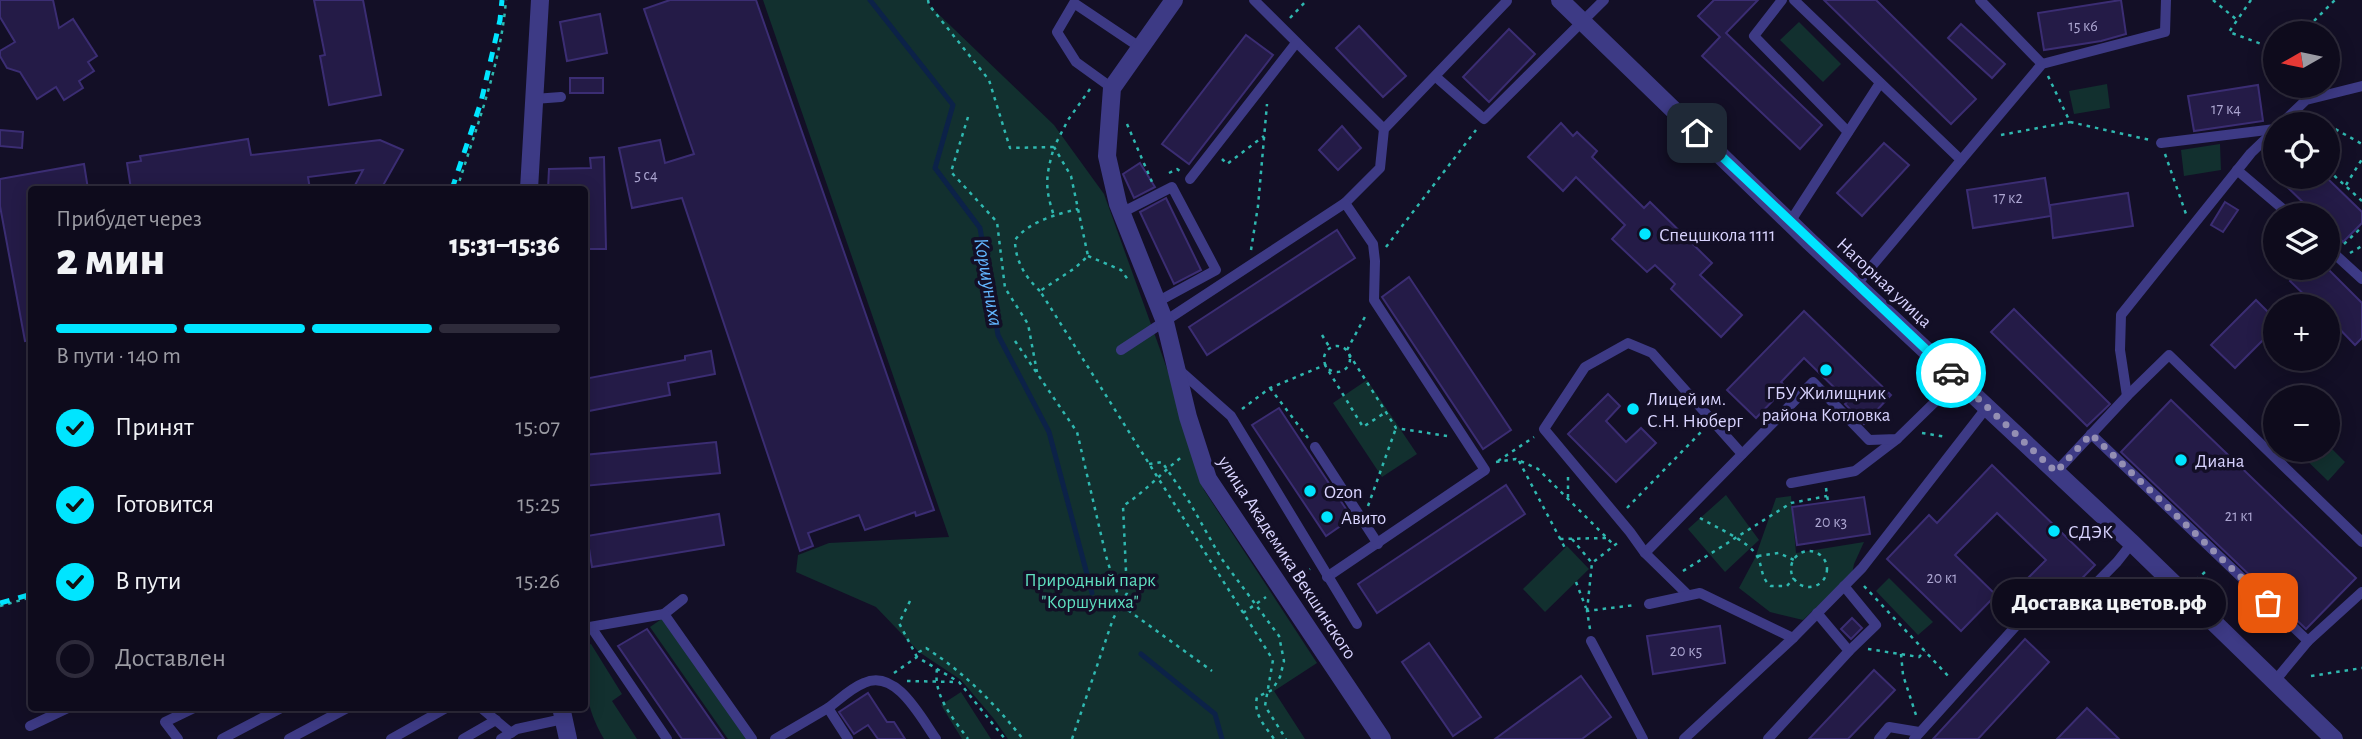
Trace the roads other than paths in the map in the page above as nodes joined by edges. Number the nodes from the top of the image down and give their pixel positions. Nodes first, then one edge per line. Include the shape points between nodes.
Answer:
1 (540, 0) edge
2 (1174, 0) edge
3 (1254, 0) edge
4 (1560, 0) edge
5 (1604, 0) edge
6 (1782, 0) edge
7 (1794, 0) edge
8 (1980, 0) edge
9 (2166, 0) edge
10 (1507, 1) edge
11 (1582, 22) junction
12 (1296, 43) junction
13 (1141, 47) junction
14 (2042, 64) junction
15 (1436, 77) junction
16 (1880, 83) junction
17 (1105, 84) junction
18 (2362, 86) edge
19 (561, 97) dead end
20 (534, 99) junction
21 (2293, 112) edge
22 (1384, 129) junction
23 (2263, 130) edge
24 (1848, 132) junction
25 (2263, 142) edge
26 (2161, 143) road end
27 (1961, 160) junction
28 (2237, 170) junction
29 (1190, 179) dead end
30 (529, 186) edge
31 (1345, 203) junction
32 (2276, 203) edge
33 (1121, 213) junction
34 (1790, 222) junction
35 (2340, 259) edge
36 (2362, 279) edge
37 (1856, 285) junction
38 (1157, 302) junction
39 (1165, 322) junction
40 (1121, 350) dead end
41 (1178, 369) junction
42 (1954, 376) junction
43 (2127, 396) junction
44 (1987, 407) junction
45 (2091, 434) junction
46 (1898, 439) junction
47 (1315, 447) road end
48 (1742, 454) junction
49 (2056, 472) junction
50 (1791, 483) dead end
51 (2362, 542) edge
52 (2132, 543) junction
53 (1378, 544) junction
54 (1645, 553) junction
55 (1327, 577) junction
56 (1844, 586) junction
57 (2362, 592) edge
58 (1688, 595) junction
59 (683, 599) dead end
60 (1649, 604) road end
61 (1817, 613) junction
62 (664, 614) junction
63 (1357, 624) dead end
64 (588, 627) edge
65 (1793, 638) junction
66 (1591, 640) road end
67 (2308, 641) junction
68 (1851, 649) junction
69 (2274, 681) junction
70 (828, 708) junction
71 (62, 711) edge
72 (188, 711) edge
73 (275, 711) edge
74 (341, 711) edge
75 (441, 711) edge
76 (485, 711) edge
77 (562, 713) edge
78 (496, 720) junction
79 (30, 726) dead end
80 (511, 733) junction
81 (1918, 734) edge
82 (178, 739) edge
83 (222, 739) edge
84 (289, 739) edge
85 (391, 739) edge
86 (463, 739) edge
87 (501, 739) edge
88 (568, 739) edge
89 (667, 739) edge
90 (751, 739) edge
91 (775, 739) edge
92 (848, 739) edge
93 (936, 739) edge
94 (1382, 739) edge
95 (1643, 739) edge
96 (1684, 739) edge
97 (1768, 739) edge
98 (1879, 739) edge
99 (2334, 739) edge

1 - 20 street
2 - 13 street
3 - 12 lane
4 - 11 street, Нагорная улица
5 - 11 lane
6 - 24 lane via 1754,36
7 - 16 lane
8 - 14 lane
9 - 14 lane via 2165,32
10 - 15 lane
11 - 15 lane via 1484,119
11 - 34 street, Нагорная улица
12 - 22 lane
12 - 29 lane
13 - 17 street
13 - 17 lane via 1074,3 1057,32 1076,62
14 - 27 lane
15 - 22 lane
16 - 24 lane
16 - 27 lane
17 - 33 street, улица Академика Векшинского via 1107,156
18 - 21 lane via 2306,100
19 - 20 lane
20 - 30 street
22 - 31 lane via 1380,169
23 - 26 lane
24 - 34 lane
25 - 28 lane
27 - 37 lane
28 - 32 lane
28 - 43 lane via 2121,315 2120,350
31 - 39 lane
31 - 53 lane via 1373,244 1374,300 1485,470
33 - 38 street, улица Академика Векшинского
33 - 38 lane via 1172,187 1216,270
34 - 37 street, Нагорная улица
35 - 36 lane
37 - 42 street, Нагорная улица
38 - 39 street, улица Академика Векшинского
39 - 40 lane
39 - 41 street, улица Академика Векшинского
41 - 55 lane via 1231,416
41 - 94 street, улица Академика Векшинского via 1208,479
42 - 44 street, Нагорная улица
42 - 46 lane
43 - 45 lane
43 - 51 lane via 2169,355
44 - 49 street, Нагорная улица
44 - 56 lane
45 - 49 lane
45 - 67 lane
46 - 48 lane via 1869,440 1813,382
46 - 50 lane via 1855,471
47 - 53 lane
48 - 54 lane
48 - 54 lane via 1653,354 1628,342 1586,367 1544,429
49 - 52 street, Нагорная улица
52 - 69 street, Нагорная улица
52 - 81 lane via 2065,615 2024,617
53 - 55 lane
54 - 58 lane
55 - 63 lane
56 - 61 lane
56 - 68 lane via 1876,625
57 - 67 lane
58 - 60 lane
58 - 65 lane via 1700,593
59 - 62 lane
61 - 65 lane
61 - 68 lane
62 - 64 lane
62 - 90 lane
64 - 89 lane
65 - 96 lane
66 - 95 lane
67 - 69 lane
68 - 97 lane
69 - 99 street, Нагорная улица
70 - 91 lane
70 - 92 lane
70 - 93 lane via 864,682 883,681 899,689
71 - 79 lane
72 - 82 lane via 165,722
73 - 83 lane
74 - 84 lane
75 - 85 lane
76 - 78 lane
77 - 80 lane
77 - 88 street
78 - 80 lane
78 - 86 lane
80 - 87 lane
81 - 98 lane via 1889,727

